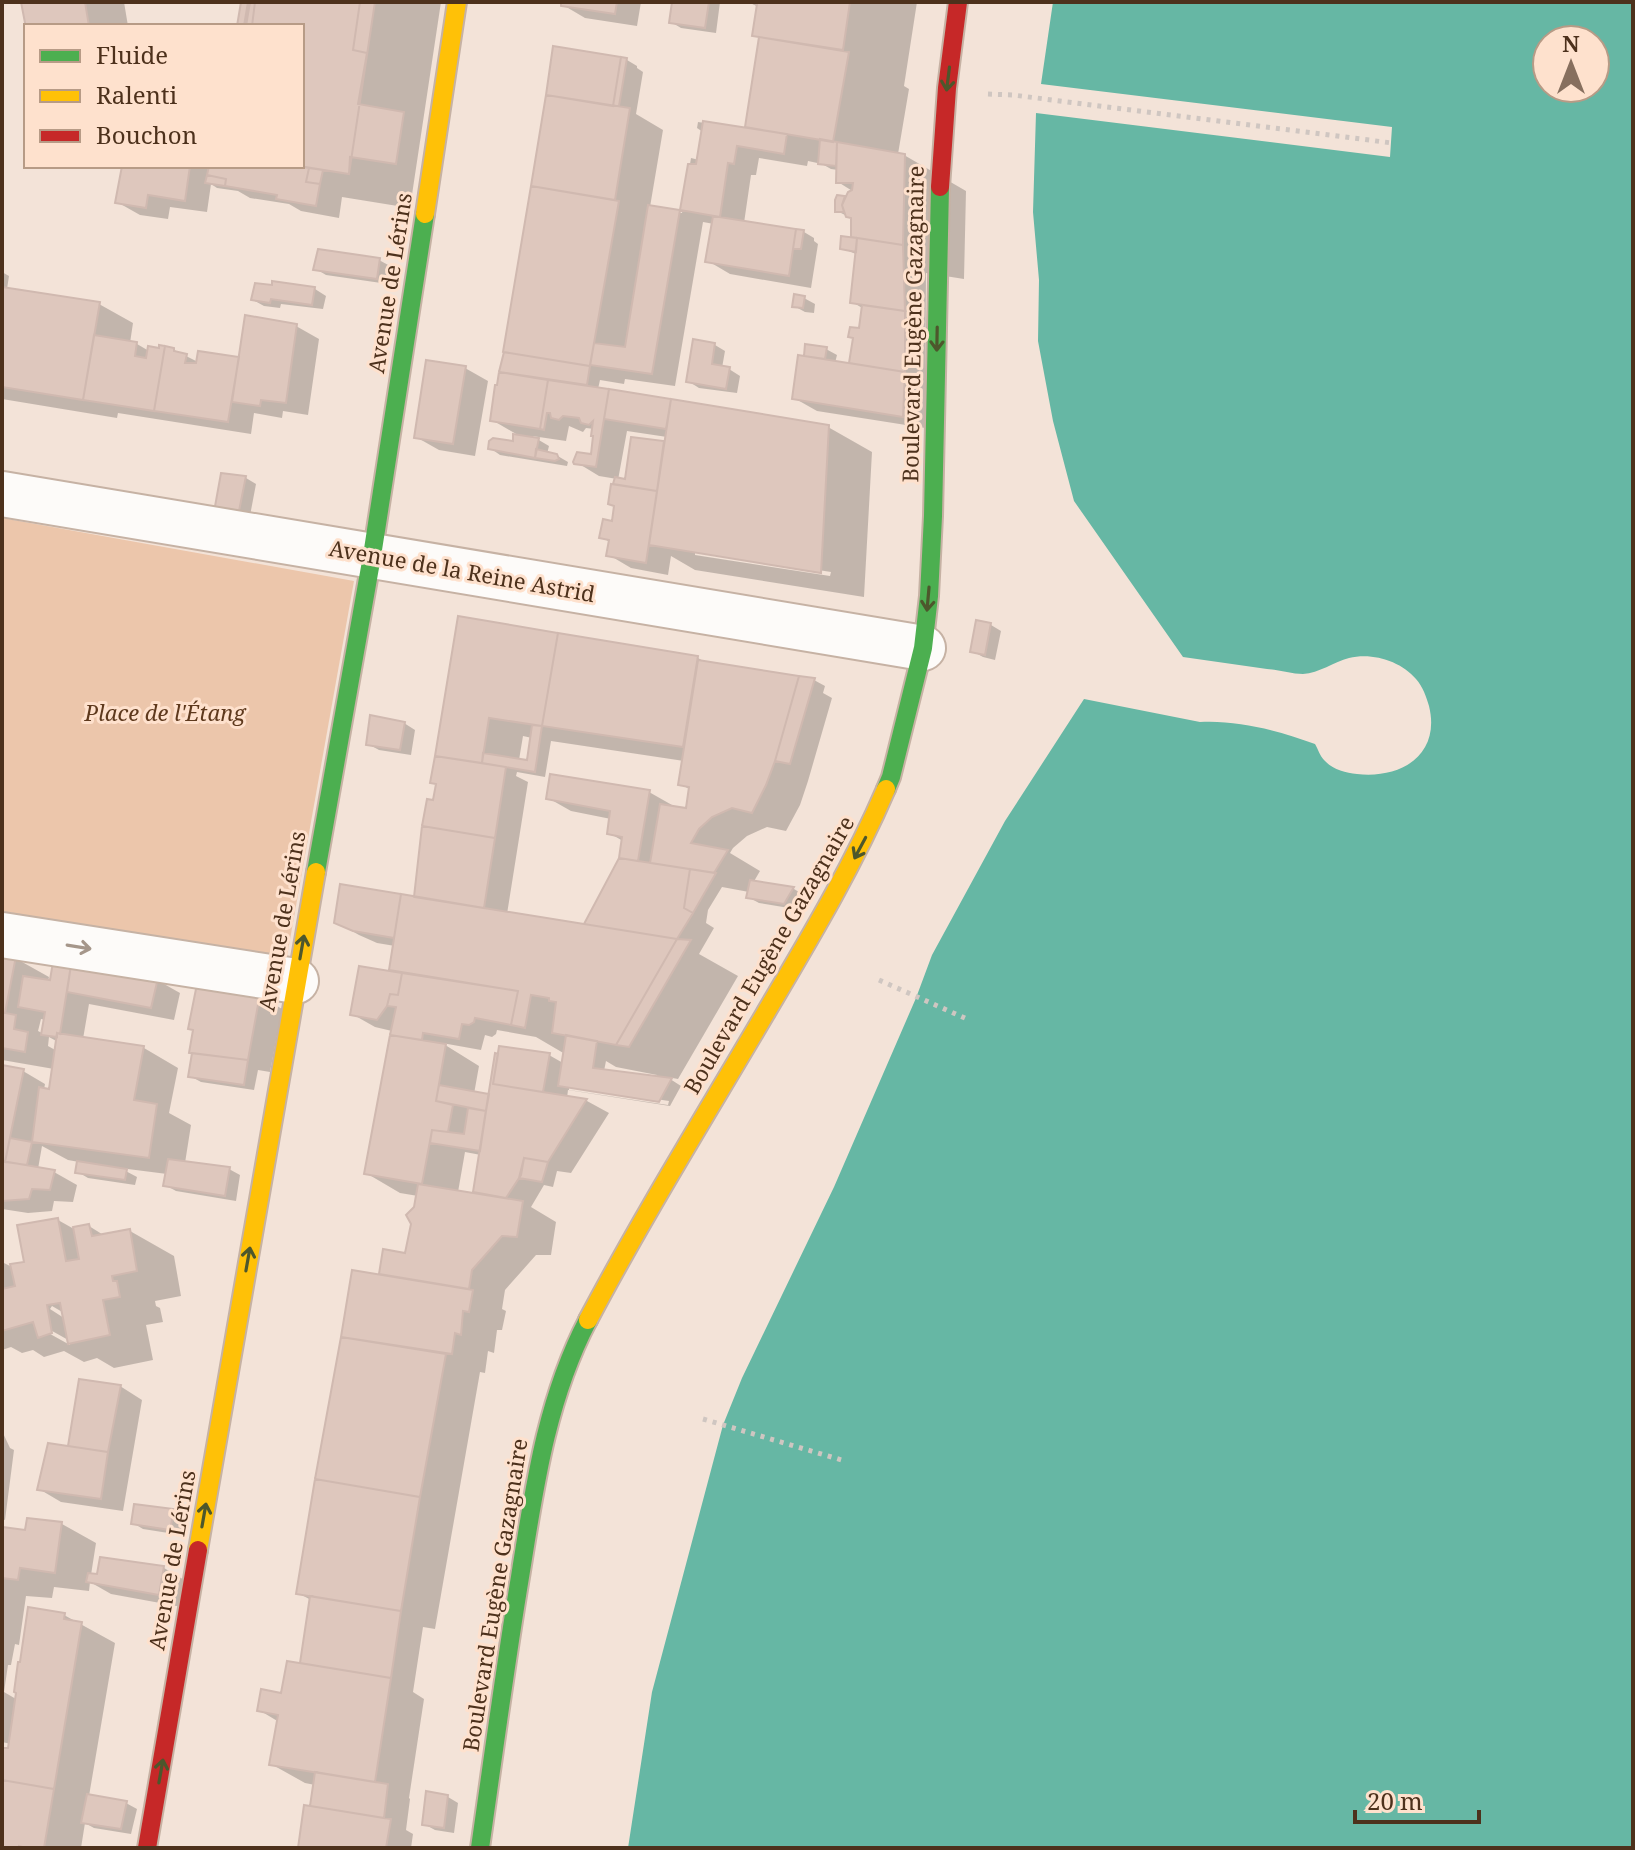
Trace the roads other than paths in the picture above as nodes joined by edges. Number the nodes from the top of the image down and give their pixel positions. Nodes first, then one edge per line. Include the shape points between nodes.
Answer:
1 (457, 2) edge
2 (958, 2) edge
3 (2, 494) edge
4 (372, 556) junction
5 (923, 648) junction
6 (2, 935) edge
7 (296, 981) junction
8 (147, 1848) edge
9 (480, 1848) edge

1 - 4 street, Avenue de Lérins
2 -> 5 street, Boulevard Eugène Gazagnaire via 940,171 933,516
3 - 4 street, Avenue de la Reine Astrid
4 - 5 street, Avenue de la Reine Astrid
7 -> 4 street, Avenue de Lérins
5 -> 9 street, Boulevard Eugène Gazagnaire via 891,777 866,836 609,1281 565,1373 537,1469
6 -> 7 street
8 -> 7 street, Avenue de Lérins

